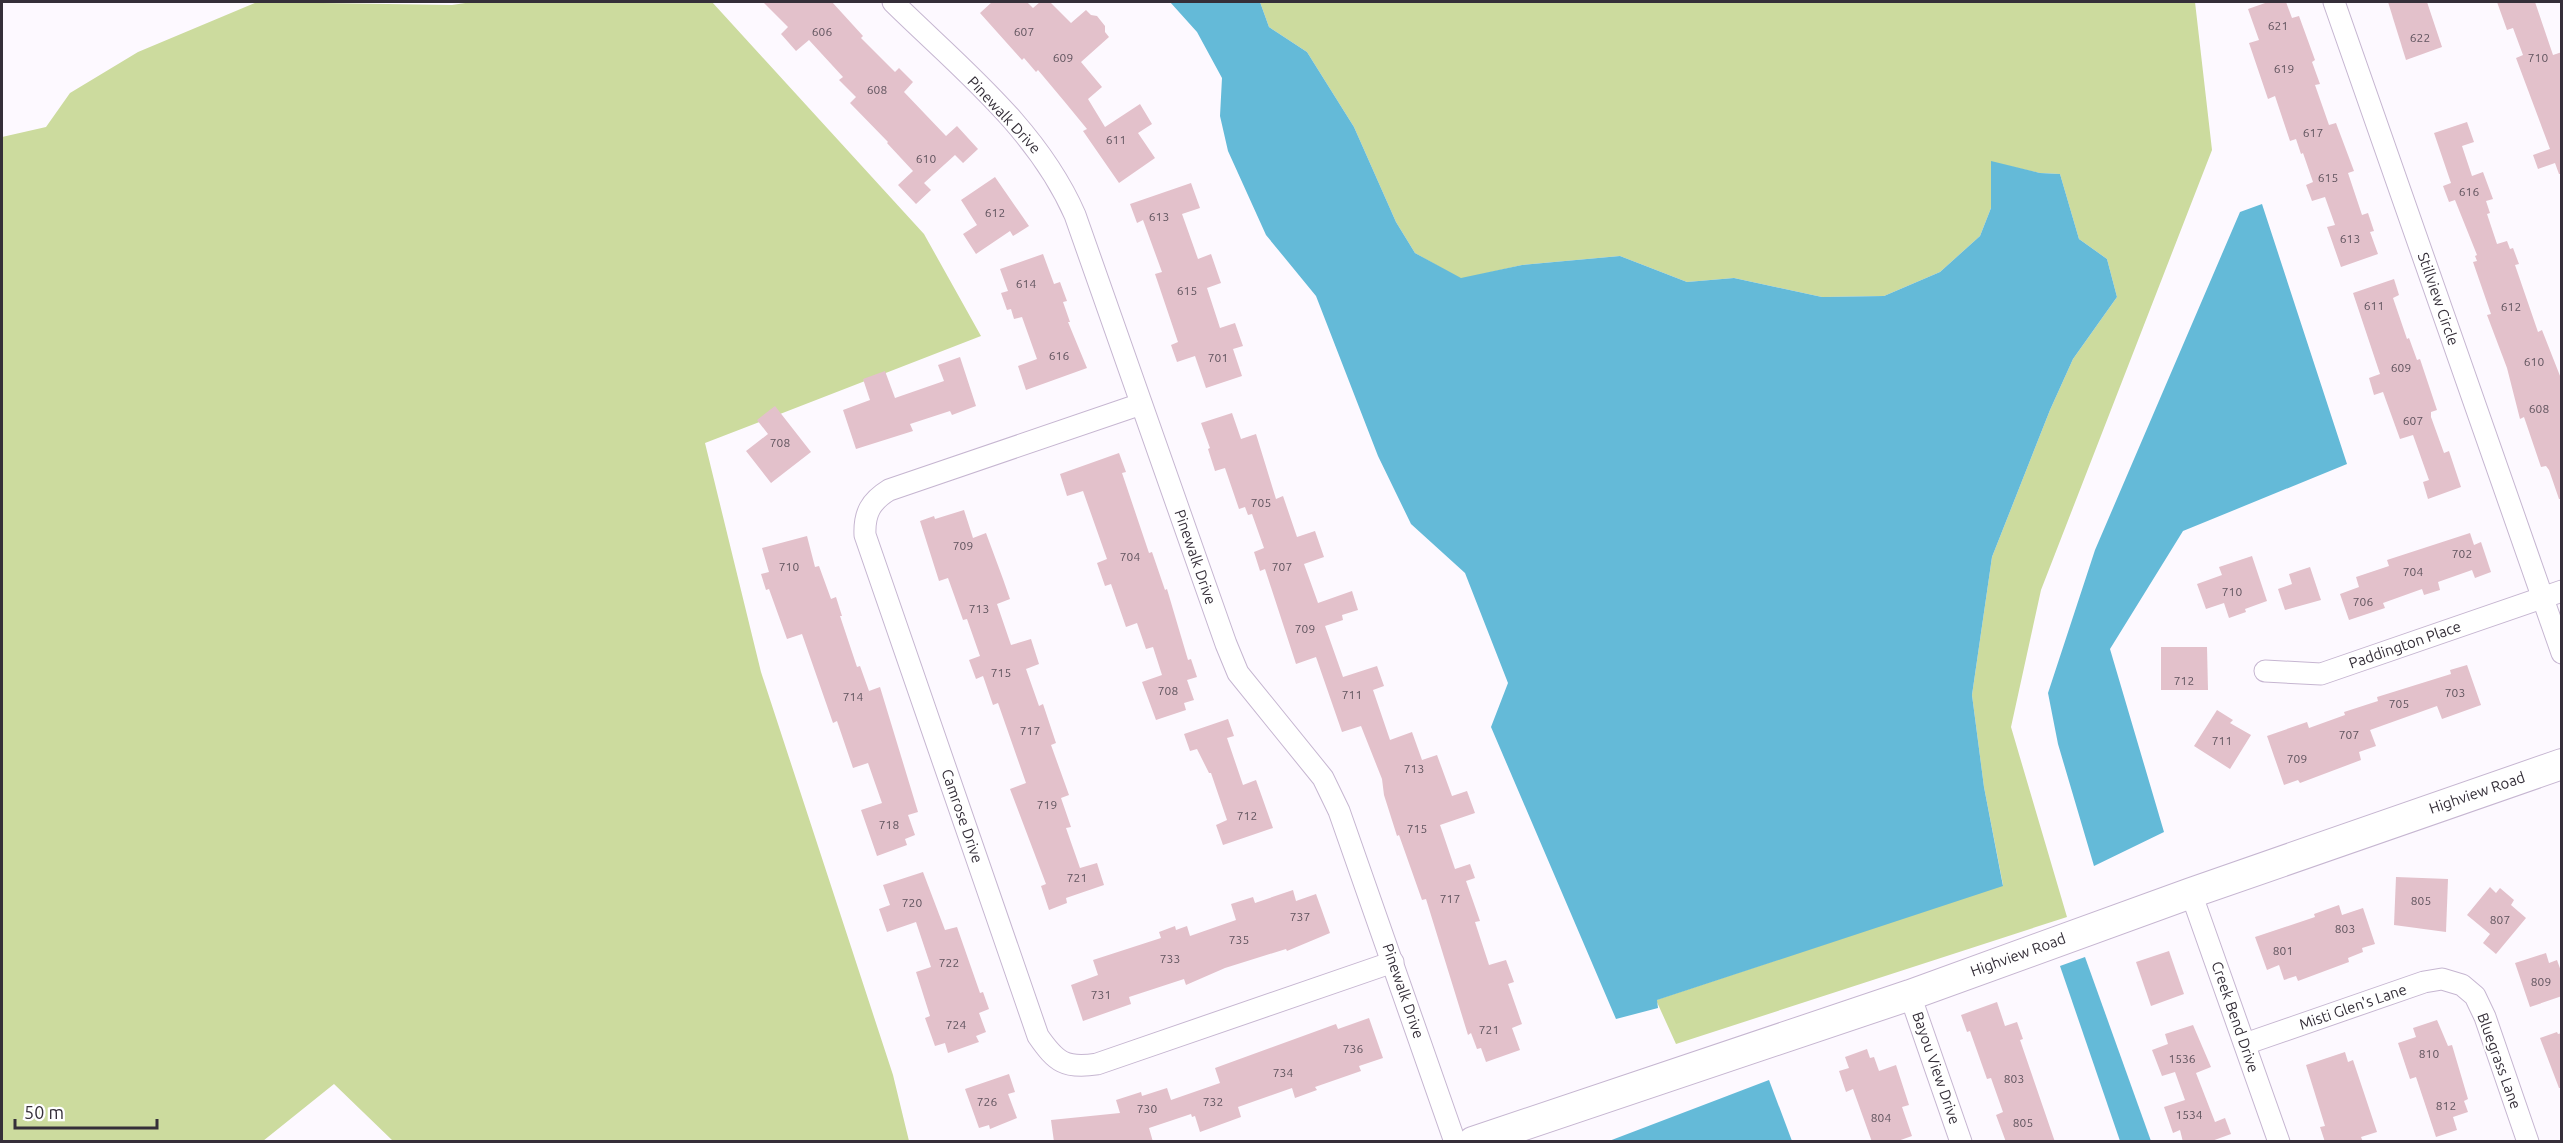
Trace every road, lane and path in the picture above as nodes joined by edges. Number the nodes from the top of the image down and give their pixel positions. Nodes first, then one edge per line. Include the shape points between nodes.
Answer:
1 (892, 2) edge
2 (2334, 2) edge
3 (1141, 404) junction
4 (2552, 594) edge
5 (2562, 653) edge
6 (2265, 671) dead end
7 (2562, 764) edge
8 (2191, 893) junction
9 (1393, 962) junction
10 (2462, 986) joint
11 (1910, 995) junction
12 (2245, 1044) junction
13 (1455, 1142) edge
14 (1473, 1142) edge
15 (1961, 1142) edge
16 (2278, 1142) edge
17 (2528, 1142) edge

1 - 3 street, Pinewalk Drive via 1027,135 1062,186
2 - 4 street, Stillview Circle
3 - 9 street, Pinewalk Drive via 1238,673 1323,778 1340,811
3 - 9 street, Camrose Drive via 889,490 876,498 864,521 864,535 1038,1036 1064,1064 1097,1064
4 - 5 street, Stillview Circle
4 - 6 street, Paddington Place via 2321,674
7 - 8 street, Highview Road
8 - 11 street, Highview Road
8 - 12 street, Creek Bend Drive
9 - 13 street, Pinewalk Drive
10 - 12 street, Misti Glen's Lane via 2442,979 2424,982
10 - 17 street, Bluegrass Lane via 2475,996 2485,1017
11 - 14 street, Highview Road
11 - 15 street, Bayou View Drive
12 - 16 street, Creek Bend Drive

